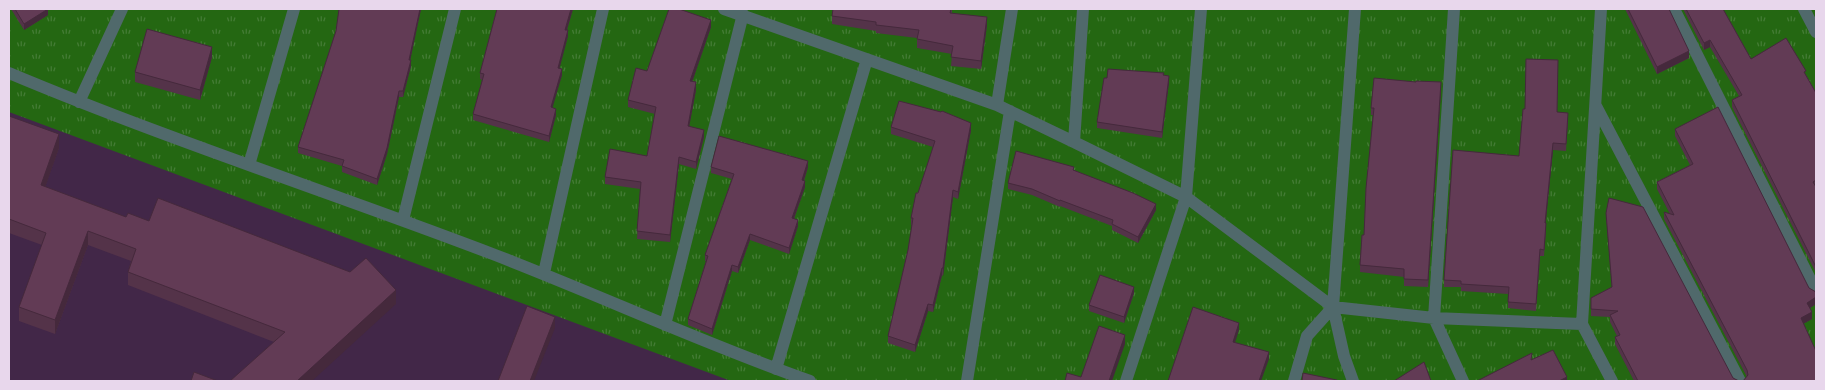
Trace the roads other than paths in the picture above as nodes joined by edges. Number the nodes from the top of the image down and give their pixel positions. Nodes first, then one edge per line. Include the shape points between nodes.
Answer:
1 (122, 9) edge
2 (294, 9) edge
3 (455, 9) edge
4 (603, 9) edge
5 (724, 9) edge
6 (1012, 9) edge
7 (1083, 9) edge
8 (1201, 9) edge
9 (1355, 9) edge
10 (1454, 9) edge
11 (1600, 9) edge
12 (1674, 9) edge
13 (1804, 9) edge
14 (743, 14) junction
15 (1816, 32) edge
16 (867, 59) junction
17 (9, 73) edge
18 (79, 102) junction
19 (1595, 104) junction
20 (997, 106) junction
21 (1010, 111) junction
22 (1074, 142) junction
23 (249, 165) junction
24 (1186, 198) junction
25 (403, 220) junction
26 (544, 274) junction
27 (1816, 291) edge
28 (1333, 307) junction
29 (1434, 318) junction
30 (1582, 324) junction
31 (665, 325) junction
32 (776, 369) junction
33 (810, 381) edge
34 (967, 381) edge
35 (1126, 381) edge
36 (1294, 381) edge
37 (1353, 381) edge
38 (1463, 381) edge
39 (1612, 381) edge
40 (1740, 381) edge

1 - 18 lane
2 - 23 lane
3 - 25 lane
4 - 26 lane
5 - 14 lane
6 - 20 lane
7 - 22 lane
8 - 24 lane
9 - 28 lane
10 - 29 lane
11 - 19 lane
12 - 27 lane
13 - 15 lane
14 - 16 lane
14 - 31 lane
16 - 20 lane
16 - 32 lane
17 - 18 lane
18 - 23 lane
19 - 30 lane
19 - 40 lane
20 - 21 lane
21 - 22 lane
21 - 34 lane
22 - 24 lane
23 - 25 lane
24 - 28 lane
24 - 35 lane
25 - 26 lane
26 - 31 lane
28 - 29 lane
28 - 36 lane via 1307,336
28 - 37 lane
29 - 30 lane
29 - 38 lane
30 - 39 lane
31 - 32 lane
32 - 33 lane

